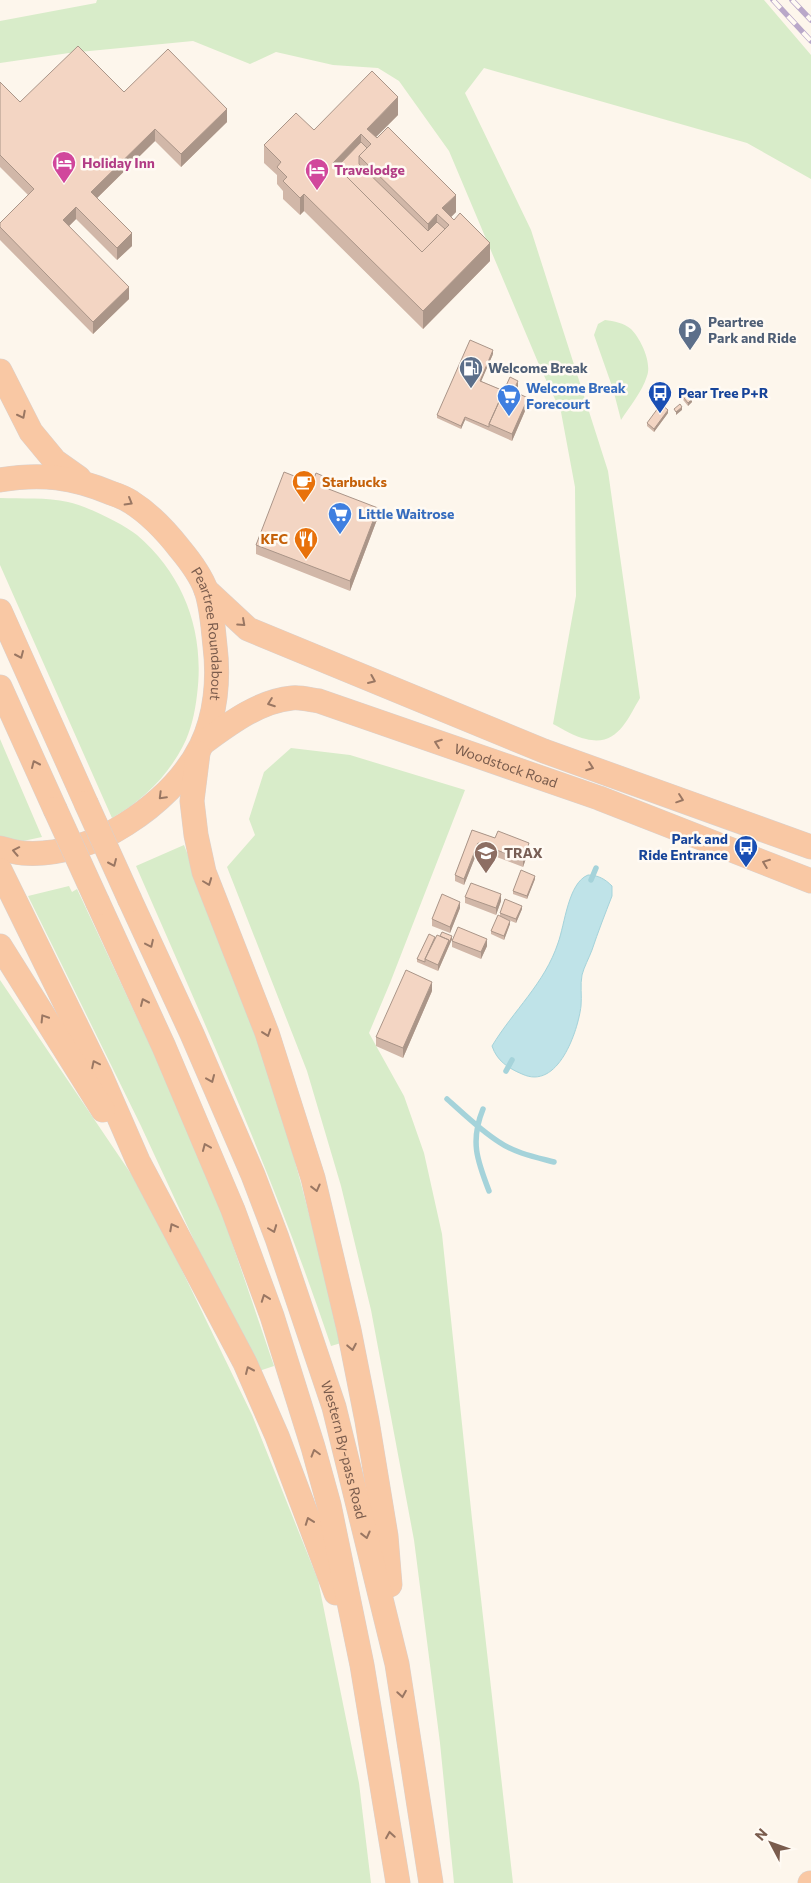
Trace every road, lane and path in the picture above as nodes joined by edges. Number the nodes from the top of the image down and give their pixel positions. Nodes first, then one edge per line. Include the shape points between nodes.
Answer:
1 (0, 371) edge
2 (0, 480) edge
3 (85, 482) junction
4 (206, 590) junction
5 (0, 611) edge
6 (0, 687) edge
7 (200, 748) junction
8 (811, 847) edge
9 (0, 848) edge
10 (0, 870) edge
11 (811, 881) edge
12 (0, 946) edge
13 (138, 1161) junction
14 (397, 1664) junction
15 (362, 1665) junction
16 (398, 1883) edge
17 (431, 1883) edge

1 -> 3 highway via 30,432 55,461
2 - 3 highway, Peartree Roundabout via 52,476
3 -> 4 highway, Peartree Roundabout via 130,501 154,519 184,553
4 - 7 highway, Peartree Roundabout via 218,666 213,710
4 -> 8 highway, Woodstock Road via 248,629 544,751
5 -> 14 highway, Western By-pass Road, bridge via 192,1034 277,1238 334,1407
15 -> 6 highway, Western By-pass Road, bridge via 329,1505 272,1316 233,1210 164,1047
7 -> 9 highway, Peartree Roundabout via 163,796 118,830 90,842 51,852 23,853
11 -> 7 highway, Woodstock Road via 600,798 319,701 293,698 273,701 243,716
7 -> 14 highway via 192,802 204,872 267,1033 313,1178 347,1322 386,1536
13 -> 10 highway via 100,1074
13 -> 12 highway via 89,1090
15 -> 13 highway via 277,1436 245,1363
14 -> 17 highway, Western By-pass Road
16 -> 15 highway, Western By-pass Road

